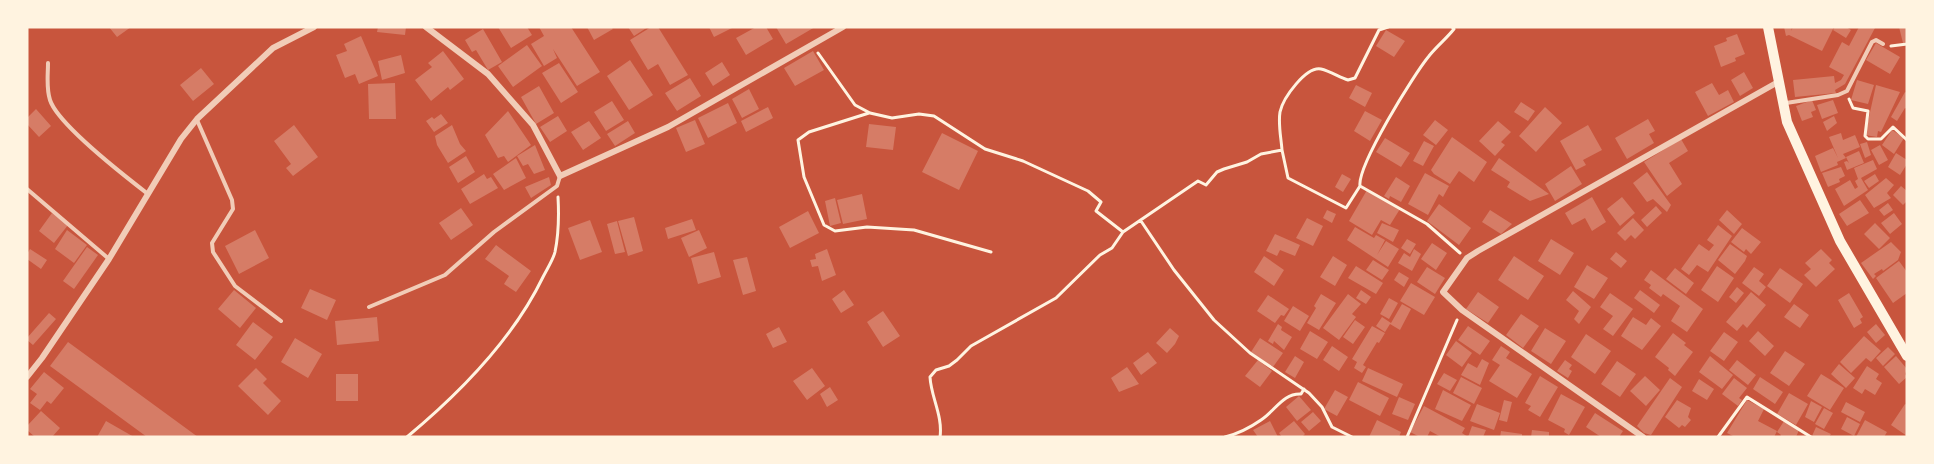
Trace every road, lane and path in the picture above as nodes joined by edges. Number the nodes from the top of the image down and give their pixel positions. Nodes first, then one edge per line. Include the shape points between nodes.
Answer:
1 (315, 27) edge
2 (426, 27) edge
3 (843, 27) edge
4 (1388, 27) edge
5 (1459, 27) edge
6 (1768, 27) edge
7 (1453, 28) edge
8 (1883, 44) joint
9 (1907, 44) edge
10 (811, 45) junction
11 (48, 63) dead end
12 (1778, 82) junction
13 (1847, 91) junction
14 (1785, 103) junction
15 (870, 113) junction
16 (197, 119) junction
17 (1907, 140) edge
18 (1282, 150) junction
19 (560, 176) junction
20 (557, 186) junction
21 (1360, 186) junction
22 (27, 189) edge
23 (149, 195) junction
24 (1141, 221) junction
25 (1123, 232) junction
26 (991, 252) dead end
27 (1467, 258) junction
28 (109, 259) junction
29 (369, 307) dead end
30 (1462, 309) junction
31 (281, 321) dead end
32 (1907, 356) edge
33 (27, 377) edge
34 (1304, 389) junction
35 (407, 437) edge
36 (940, 437) edge
37 (1225, 437) edge
38 (1352, 437) edge
39 (1407, 437) edge
40 (1643, 437) edge
41 (1718, 437) edge
42 (1811, 437) edge

1 - 16 street via 273,48
2 - 19 street via 488,74 532,125
3 - 10 street
4 - 18 path via 1379,30 1355,78 1348,80 1320,69 1299,80 1280,112
5 - 7 path
6 - 12 main road
7 - 21 path via 1401,94 1367,161
8 - 9 path
8 - 13 lane via 1872,42
10 - 15 path via 855,105
10 - 19 street via 668,128
11 - 23 lane via 48,90 55,110 72,130
12 - 14 main road
12 - 27 street
13 - 14 lane
13 - 17 path via 1853,108 1868,111 1865,136 1881,139 1893,128
14 - 32 main road via 1787,122 1840,240
15 - 25 path via 892,118 934,116 985,149 1023,161 1088,191 1101,202 1096,211
15 - 26 path via 809,132 798,140 804,177 824,225 835,231 867,227 914,230
16 - 23 street via 181,138
16 - 31 lane via 232,200 233,209 212,243 213,252 235,286
18 - 21 path via 1288,178 1346,208
18 - 24 path via 1217,172 1206,185 1198,181
19 - 20 lane
20 - 29 lane via 494,232 445,275
20 - 35 path via 559,222 554,254 533,297 486,362
21 - 27 path via 1427,224
22 - 28 lane
23 - 28 street
24 - 25 path
24 - 34 path via 1215,320 1250,353
25 - 36 path via 1113,248 1093,261 1056,298 936,370 930,377 930,387 939,416
27 - 30 street via 1443,292
28 - 33 street
30 - 39 path
30 - 40 street
34 - 37 path via 1301,394 1287,396 1260,421
34 - 38 path via 1322,407 1332,427
41 - 42 path via 1747,398

